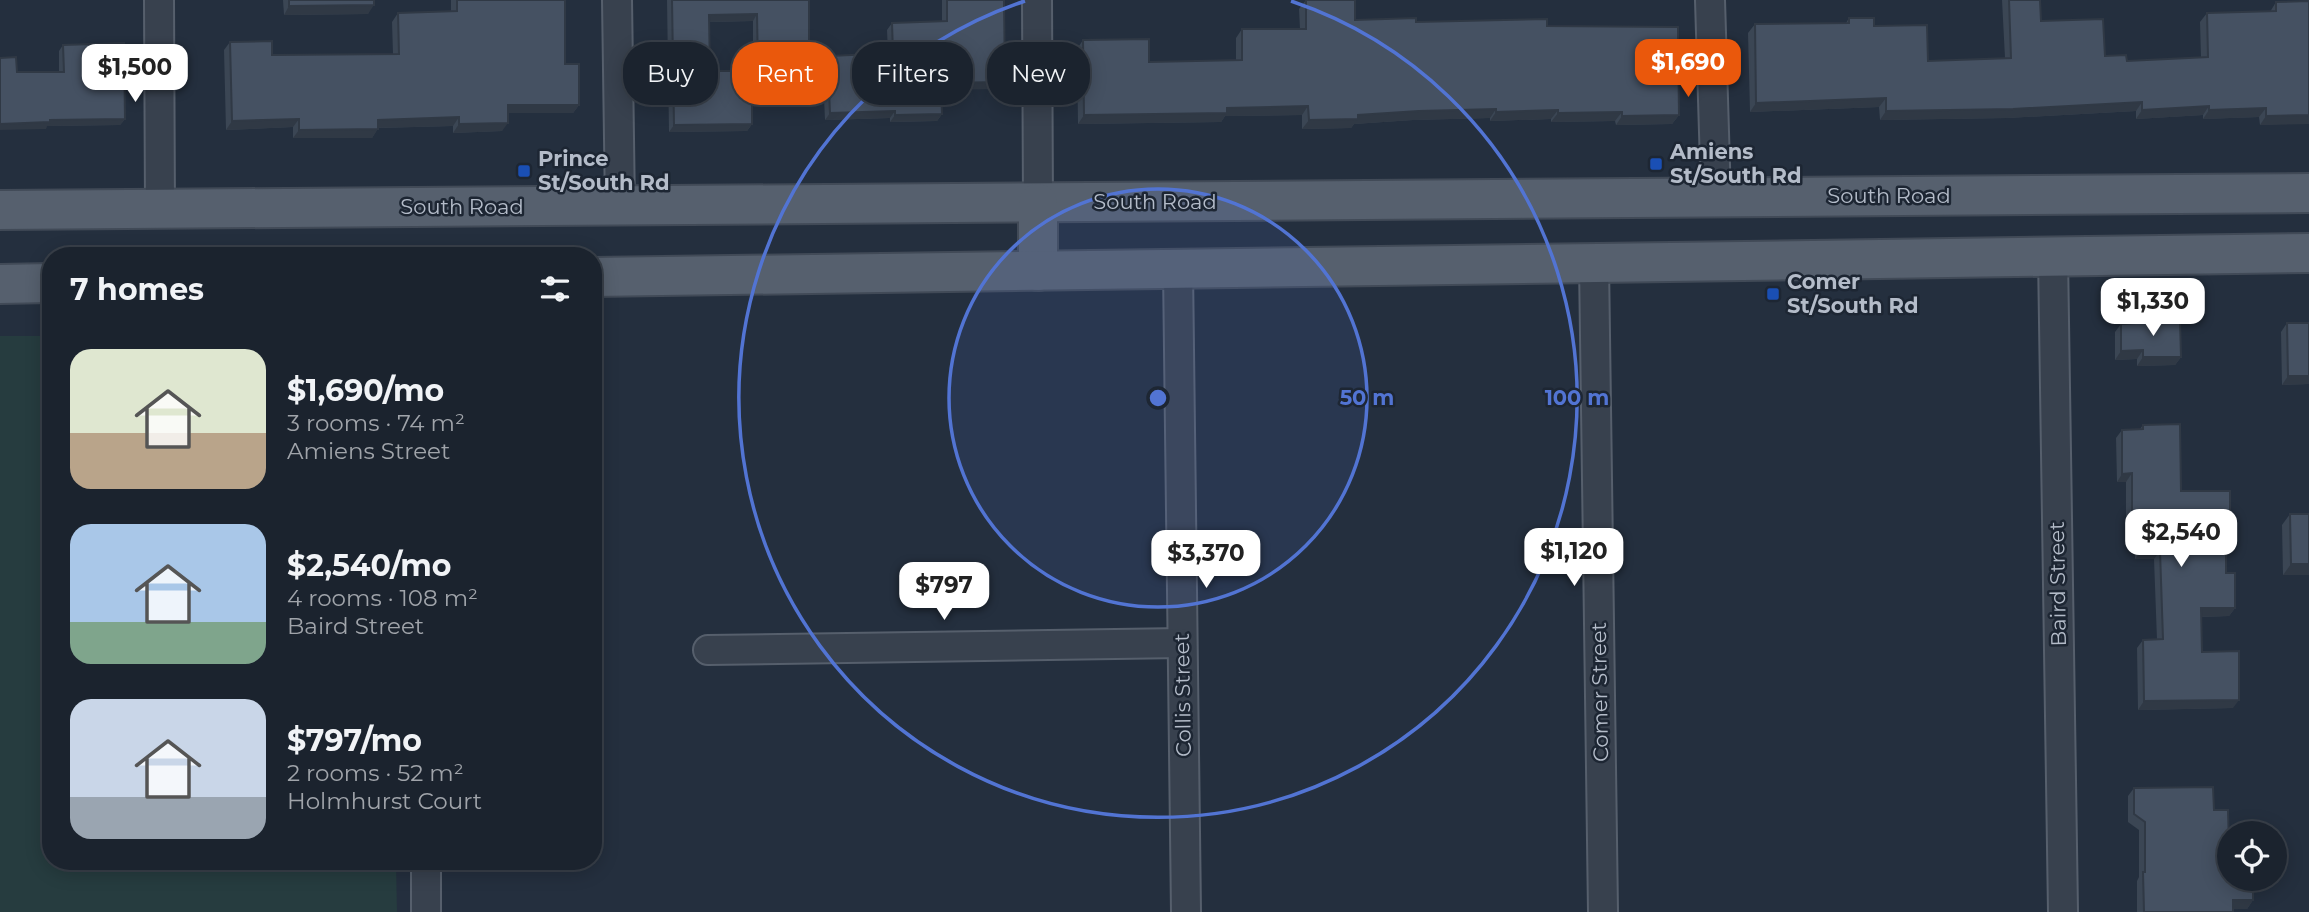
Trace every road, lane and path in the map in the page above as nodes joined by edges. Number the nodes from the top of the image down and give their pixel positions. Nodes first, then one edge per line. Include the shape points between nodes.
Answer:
1 (159, 0) edge
2 (617, 0) edge
3 (1037, 0) edge
4 (1710, 0) edge
5 (2309, 193) edge
6 (1716, 198) junction
7 (1038, 203) junction
8 (620, 207) junction
9 (160, 208) junction
10 (0, 210) edge
11 (2309, 253) edge
12 (2053, 256) junction
13 (1594, 263) junction
14 (1178, 269) junction
15 (1038, 271) junction
16 (602, 277) edge
17 (0, 284) edge
18 (42, 284) edge
19 (1182, 643) junction
20 (708, 650) dead end
21 (426, 870) edge
22 (426, 912) edge
23 (1186, 912) edge
24 (1603, 912) edge
25 (2063, 912) edge

1 - 9 street
2 - 8 street
3 - 7 street
4 - 6 street
5 - 6 main road, South Road
6 - 7 main road, South Road
7 - 8 main road, South Road
7 - 15 main road
8 - 9 main road, South Road
9 - 10 main road, South Road
11 - 12 main road
12 - 13 main road
12 - 25 street, Baird Street
13 - 14 main road
13 - 24 street, Comer Street
14 - 15 main road
14 - 19 street, Collis Street
15 - 16 main road
17 - 18 main road
19 - 20 street
19 - 23 street, Collis Street
21 - 22 street

